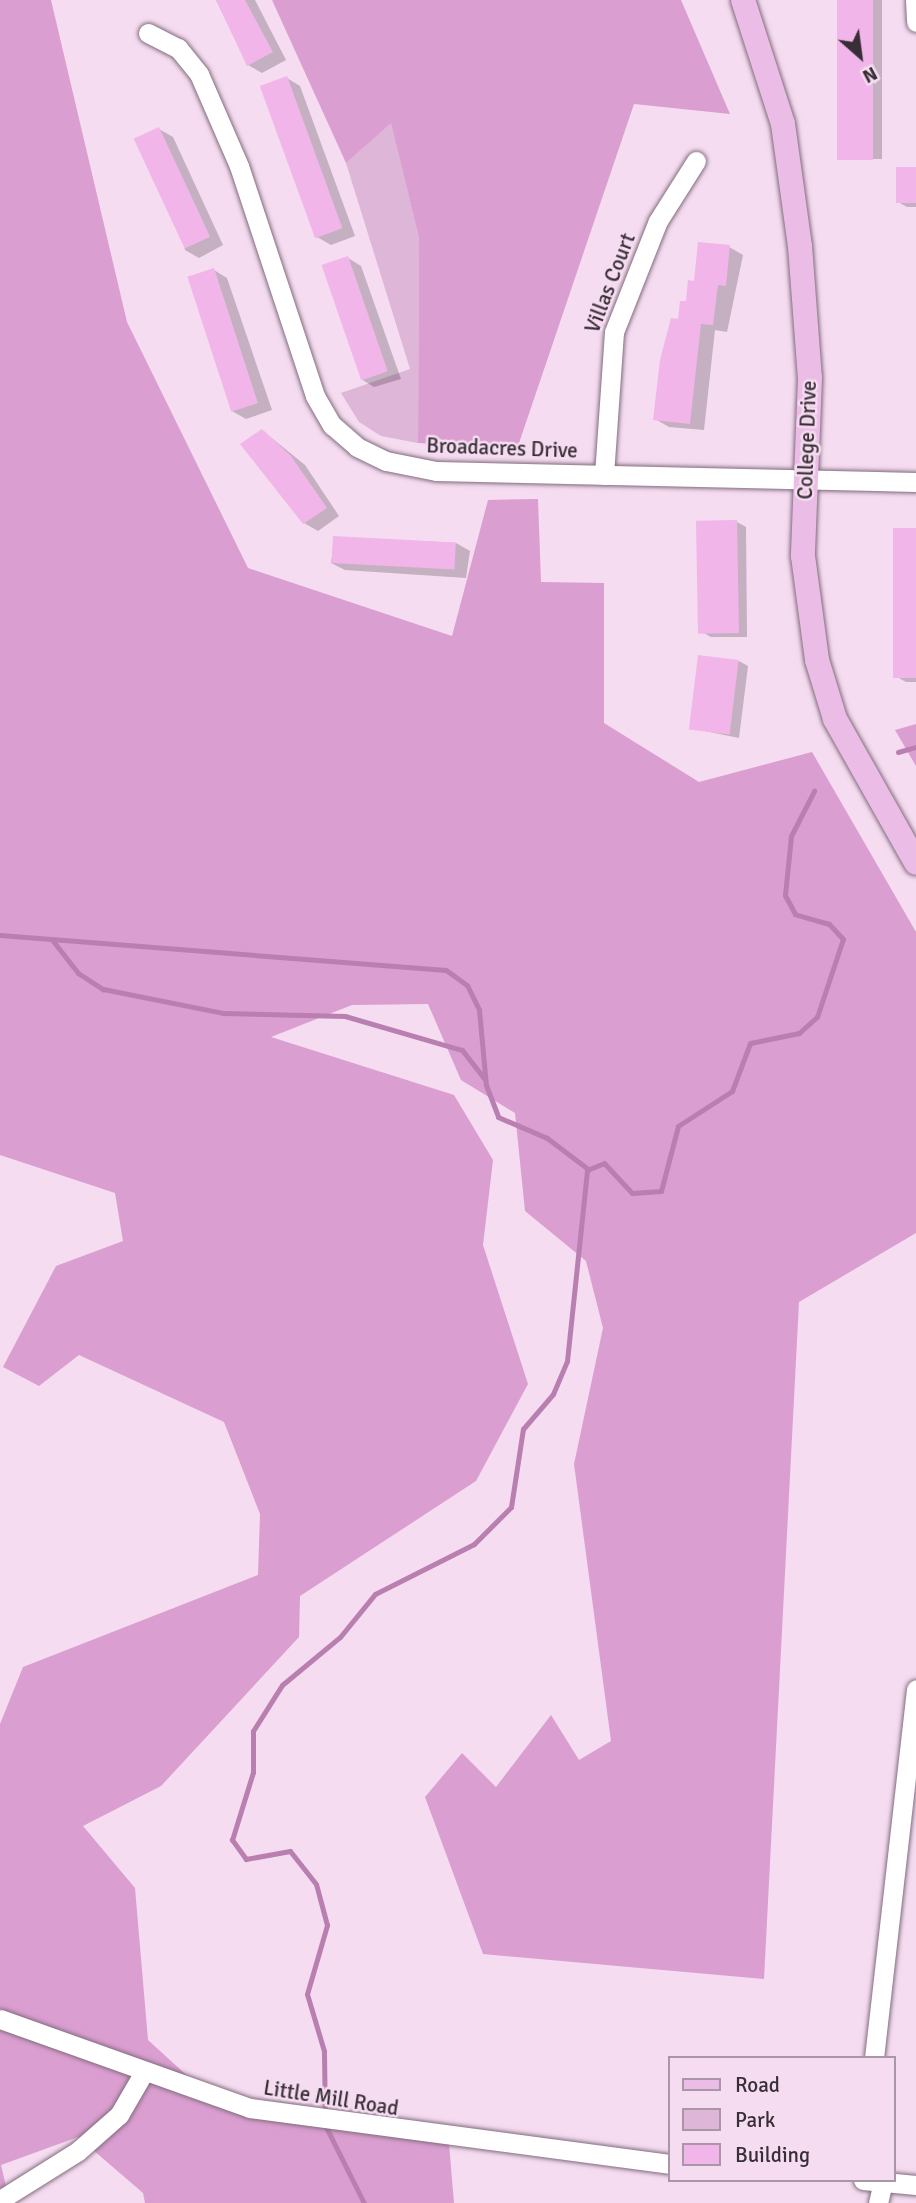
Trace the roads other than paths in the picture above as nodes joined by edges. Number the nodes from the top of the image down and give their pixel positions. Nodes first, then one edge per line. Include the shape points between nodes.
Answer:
1 (743, 0) edge
2 (915, 0) edge
3 (916, 22) edge
4 (148, 33) dead end
5 (696, 161) dead end
6 (604, 475) junction
7 (806, 480) junction
8 (916, 482) edge
9 (916, 863) edge
10 (916, 1689) edge
11 (0, 2019) edge
12 (874, 2056) edge
13 (144, 2072) junction
14 (668, 2164) edge
15 (873, 2182) edge
16 (884, 2182) edge
17 (916, 2185) edge
18 (0, 2200) edge
19 (878, 2203) edge

1 - 7 main road, College Drive via 783,124 800,246 810,378
2 - 3 street
4 - 6 street, Broadacres Drive via 178,48 199,74 246,184 315,396 332,425 357,447 401,465
5 - 6 street, Villas Court via 658,221 614,332
6 - 7 street, Broadacres Drive
7 - 8 street, Broadacres Drive
7 - 9 main road, College Drive via 803,556 817,660 835,719
10 - 12 street
11 - 13 street, Little Mill Road
13 - 14 street, Little Mill Road via 262,2110
13 - 18 street via 119,2116 78,2151
15 - 19 street
16 - 17 street

